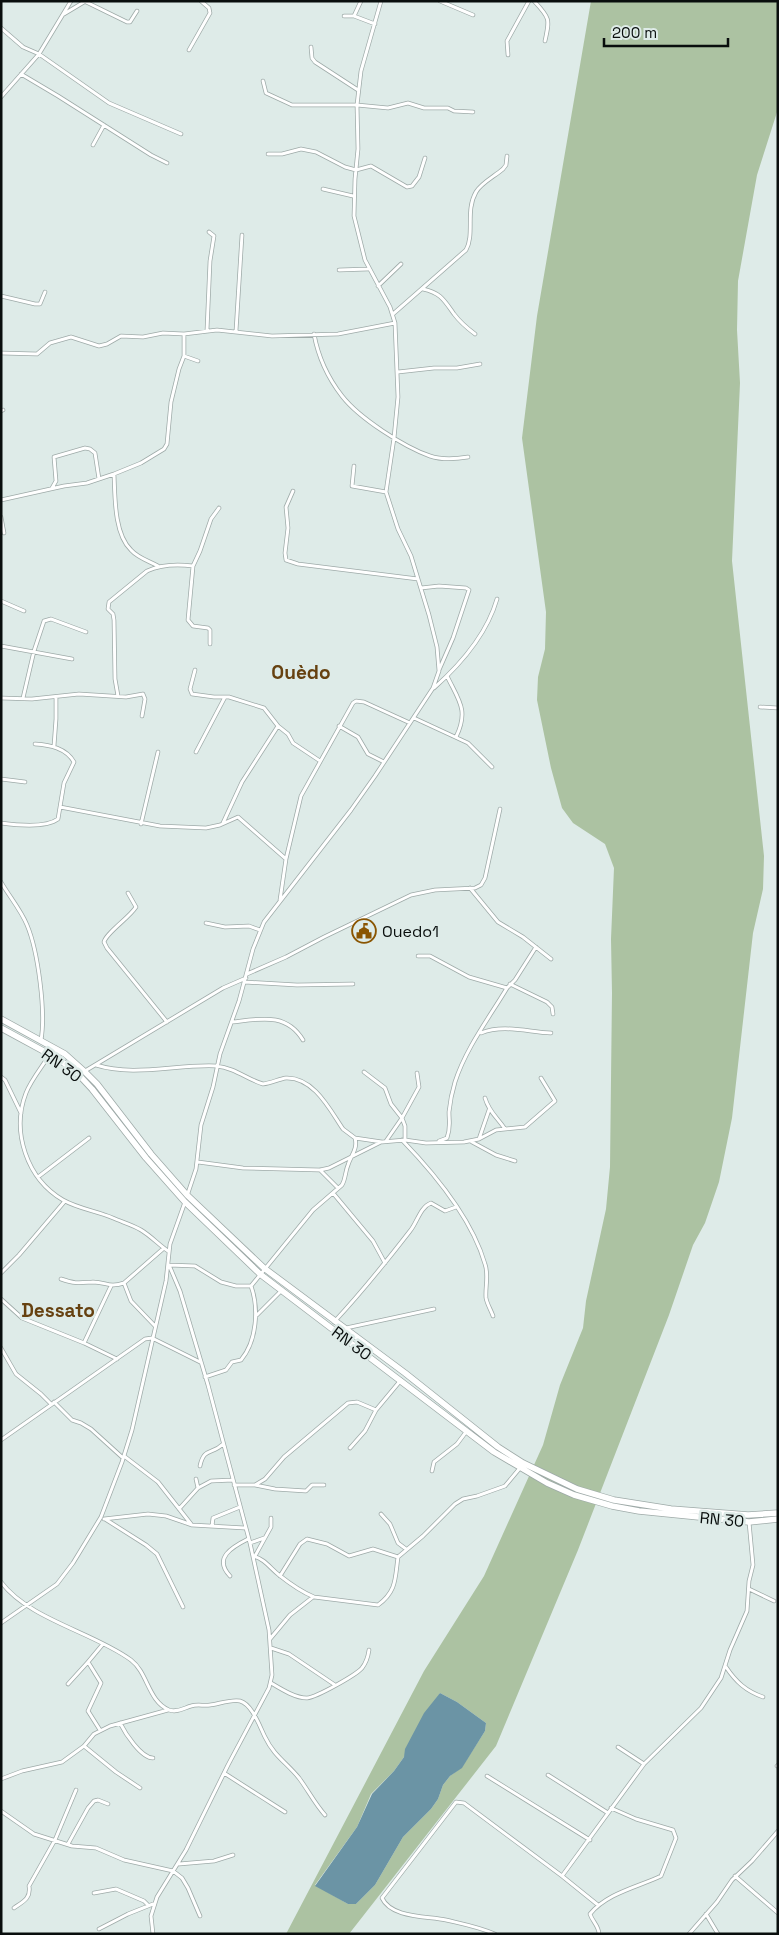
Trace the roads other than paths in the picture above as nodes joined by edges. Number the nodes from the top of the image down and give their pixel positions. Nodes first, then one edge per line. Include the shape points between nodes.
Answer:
1 (71, 1) edge
2 (201, 1) edge
3 (361, 1) edge
4 (381, 1) edge
5 (440, 1) edge
6 (529, 1) edge
7 (534, 1) edge
8 (84, 2) edge
9 (137, 11) dead end
10 (63, 14) junction
11 (473, 15) dead end
12 (344, 16) dead end
13 (354, 16) junction
14 (374, 24) junction
15 (1, 28) edge
16 (545, 41) dead end
17 (311, 48) dead end
18 (190, 50) dead end
19 (39, 54) junction
20 (508, 55) dead end
21 (21, 74) junction
22 (263, 81) dead end
23 (358, 91) junction
24 (1, 97) edge
25 (357, 105) junction
26 (474, 112) dead end
27 (104, 125) junction
28 (181, 134) dead end
29 (93, 145) dead end
30 (268, 154) dead end
31 (507, 156) dead end
32 (425, 158) dead end
33 (167, 163) dead end
34 (356, 170) junction
35 (323, 189) dead end
36 (353, 196) junction
37 (208, 232) dead end
38 (242, 235) dead end
39 (401, 264) dead end
40 (368, 269) junction
41 (339, 270) dead end
42 (378, 286) junction
43 (423, 289) junction
44 (45, 292) dead end
45 (1, 296) edge
46 (393, 314) junction
47 (395, 323) junction
48 (207, 330) junction
49 (236, 331) junction
50 (184, 334) junction
51 (314, 334) junction
52 (475, 334) dead end
53 (1, 353) edge
54 (184, 356) junction
55 (198, 360) dead end
56 (480, 364) dead end
57 (398, 372) junction
58 (394, 438) junction
59 (468, 457) dead end
60 (354, 466) dead end
61 (114, 474) junction
62 (99, 479) junction
63 (52, 489) junction
64 (293, 490) dead end
65 (386, 492) junction
66 (1, 500) edge
67 (219, 508) dead end
68 (1, 517) edge
69 (4, 533) dead end
70 (158, 566) junction
71 (193, 566) junction
72 (418, 579) junction
73 (421, 588) junction
74 (497, 599) dead end
75 (1, 601) edge
76 (24, 611) dead end
77 (86, 632) dead end
78 (210, 644) dead end
79 (1, 646) edge
80 (34, 651) junction
81 (72, 659) dead end
82 (195, 670) dead end
83 (439, 671) junction
84 (447, 676) junction
85 (433, 688) junction
86 (56, 696) junction
87 (118, 696) junction
88 (226, 696) junction
89 (1, 698) edge
90 (23, 698) junction
91 (760, 707) dead end
92 (778, 708) edge
93 (142, 716) dead end
94 (414, 718) junction
95 (410, 723) junction
96 (278, 726) junction
97 (339, 726) junction
98 (456, 737) junction
99 (35, 744) dead end
100 (54, 746) junction
101 (158, 752) dead end
102 (196, 752) dead end
103 (320, 761) junction
104 (384, 762) junction
105 (492, 768) dead end
106 (1, 779) edge
107 (25, 782) dead end
108 (60, 807) junction
109 (500, 809) dead end
110 (1, 824) edge
111 (141, 824) junction
112 (223, 824) junction
113 (286, 859) junction
114 (1, 883) edge
115 (470, 888) junction
116 (128, 893) dead end
117 (280, 901) junction
118 (206, 923) dead end
119 (260, 930) junction
120 (536, 947) junction
121 (418, 956) dead end
122 (551, 959) dead end
123 (246, 978) junction
124 (353, 984) dead end
125 (510, 984) junction
126 (507, 988) junction
127 (553, 1014) dead end
128 (1, 1018) edge
129 (167, 1022) junction
130 (232, 1022) junction
131 (1, 1028) edge
132 (480, 1033) junction
133 (552, 1033) dead end
134 (41, 1040) junction
135 (303, 1040) dead end
136 (50, 1054) junction
137 (96, 1065) junction
138 (218, 1066) junction
139 (84, 1071) junction
140 (364, 1072) dead end
141 (417, 1073) dead end
142 (1, 1078) edge
143 (541, 1078) dead end
144 (485, 1098) dead end
145 (488, 1110) junction
146 (22, 1113) junction
147 (402, 1118) junction
148 (505, 1129) junction
149 (89, 1138) dead end
150 (355, 1138) junction
151 (447, 1138) junction
152 (479, 1139) junction
153 (404, 1140) junction
154 (471, 1141) junction
155 (384, 1142) junction
156 (436, 1142) junction
157 (451, 1143) junction
158 (352, 1157) junction
159 (515, 1161) dead end
160 (198, 1162) junction
161 (320, 1170) junction
162 (38, 1177) junction
163 (338, 1188) junction
164 (333, 1193) junction
165 (187, 1195) junction
166 (66, 1201) junction
167 (184, 1202) junction
168 (456, 1207) junction
169 (164, 1248) junction
170 (169, 1252) junction
171 (385, 1263) junction
172 (169, 1265) junction
173 (262, 1271) junction
174 (1, 1273) edge
175 (61, 1279) dead end
176 (124, 1283) junction
177 (111, 1286) junction
178 (250, 1286) junction
179 (281, 1291) junction
180 (1, 1299) edge
181 (434, 1309) dead end
182 (257, 1315) junction
183 (493, 1316) dead end
184 (334, 1322) junction
185 (155, 1326) junction
186 (345, 1328) junction
187 (152, 1338) junction
188 (84, 1343) junction
189 (1, 1348) edge
190 (117, 1360) junction
191 (200, 1362) junction
192 (205, 1377) junction
193 (401, 1380) junction
194 (53, 1403) junction
195 (376, 1410) junction
196 (466, 1432) junction
197 (1, 1440) edge
198 (224, 1444) junction
199 (350, 1448) dead end
200 (124, 1457) junction
201 (200, 1466) dead end
202 (520, 1468) junction
203 (432, 1471) dead end
204 (196, 1479) dead end
205 (233, 1480) junction
206 (234, 1485) junction
207 (255, 1485) junction
208 (324, 1485) dead end
209 (198, 1488) junction
210 (240, 1507) junction
211 (179, 1509) junction
212 (778, 1513) edge
213 (381, 1514) dead end
214 (103, 1518) junction
215 (271, 1518) dead end
216 (778, 1519) edge
217 (749, 1522) junction
218 (192, 1525) junction
219 (212, 1526) junction
220 (245, 1528) junction
221 (264, 1538) junction
222 (249, 1541) junction
223 (406, 1549) junction
224 (254, 1556) junction
225 (398, 1557) junction
226 (230, 1576) dead end
227 (280, 1576) junction
228 (1, 1582) edge
229 (749, 1589) junction
230 (314, 1597) junction
231 (774, 1601) dead end
232 (29, 1605) junction
233 (183, 1607) dead end
234 (1, 1623) edge
235 (270, 1639) junction
236 (103, 1644) junction
237 (271, 1648) junction
238 (370, 1650) dead end
239 (88, 1662) junction
240 (726, 1666) junction
241 (271, 1683) junction
242 (68, 1684) dead end
243 (335, 1685) junction
244 (763, 1697) dead end
245 (168, 1710) junction
246 (255, 1715) junction
247 (120, 1723) junction
248 (100, 1730) junction
249 (84, 1746) junction
250 (618, 1747) dead end
251 (154, 1758) dead end
252 (644, 1764) junction
253 (224, 1773) junction
254 (548, 1775) dead end
255 (487, 1776) dead end
256 (1, 1779) edge
257 (140, 1788) dead end
258 (76, 1790) dead end
259 (108, 1804) dead end
260 (611, 1808) junction
261 (1, 1811) edge
262 (285, 1812) dead end
263 (608, 1813) junction
264 (325, 1816) dead end
265 (778, 1832) edge
266 (55, 1840) junction
267 (590, 1840) junction
268 (68, 1844) junction
269 (233, 1855) dead end
270 (178, 1864) junction
271 (173, 1871) junction
272 (562, 1876) junction
273 (735, 1876) junction
274 (94, 1893) dead end
275 (154, 1904) junction
276 (148, 1905) junction
277 (598, 1905) junction
278 (14, 1908) dead end
279 (778, 1913) edge
280 (706, 1914) junction
281 (200, 1916) dead end
282 (98, 1930) dead end
283 (153, 1934) edge
284 (495, 1934) edge
285 (599, 1934) edge
286 (689, 1934) edge
287 (718, 1934) edge

1 - 10 street
2 - 18 street via 210,13
3 - 13 street
4 - 14 street
5 - 11 street
6 - 20 street via 507,41
7 - 16 street via 549,22
8 - 9 street via 127,22
8 - 10 street
10 - 19 street
12 - 13 street
13 - 14 street
14 - 23 street
15 - 19 street via 23,47
17 - 23 street via 316,62
19 - 21 street
19 - 28 street via 113,105
21 - 24 street
21 - 27 street
22 - 25 street via 266,94 292,105
23 - 25 street
25 - 26 street via 388,108 408,104
25 - 34 street
27 - 29 street
27 - 33 street
30 - 34 street via 308,150
31 - 43 street via 503,169 476,192 469,221 471,238 466,250
32 - 34 street via 419,177 412,186 401,184 371,166
34 - 36 street
35 - 36 street
36 - 40 street via 355,227
37 - 48 street via 214,240
38 - 49 street
39 - 42 street
40 - 41 street
40 - 42 street
42 - 46 street
43 - 46 street
43 - 52 street via 440,295
44 - 45 street via 40,304
46 - 47 street
47 - 51 street via 338,334
47 - 57 street
48 - 49 street
48 - 50 street
49 - 51 street via 272,336
50 - 53 street via 121,336 99,346 71,337 50,343 37,354
50 - 54 street
51 - 58 street via 321,360 344,398
54 - 55 street
54 - 61 street via 164,449
56 - 57 street
57 - 58 street
58 - 59 street via 430,456
58 - 65 street
60 - 65 street via 352,486
61 - 62 street
61 - 70 street via 116,508 124,541 138,556
62 - 63 street
62 - 63 street via 95,454 85,448 54,457 56,481
63 - 66 street
64 - 72 street via 286,507 286,560
65 - 72 street
67 - 71 street via 211,519
68 - 69 street
70 - 71 street
70 - 87 street via 147,571 107,606 114,620
71 - 78 street via 188,620 193,626 210,630
72 - 73 street
73 - 83 street via 437,647
73 - 83 street via 439,586 469,590
74 - 84 street via 485,630
75 - 76 street
77 - 80 street via 47,619
79 - 80 street
80 - 81 street
80 - 90 street
82 - 88 street via 190,689 192,694 214,698
83 - 85 street
84 - 85 street
84 - 98 street via 462,710 462,725
85 - 94 street
86 - 87 street
86 - 90 street
86 - 100 street
87 - 93 street via 144,695
88 - 96 street via 264,708
88 - 102 street
89 - 90 street
91 - 92 street
94 - 95 street
94 - 98 street
95 - 97 street via 356,701
95 - 104 street
96 - 103 street via 299,748
96 - 112 street via 242,782
97 - 103 street
97 - 104 street via 358,737 368,754
98 - 105 street via 468,743
99 - 100 street
100 - 108 street via 74,762 65,779
101 - 111 street
103 - 113 street via 301,796
104 - 117 street
106 - 107 street
108 - 110 street via 56,821 24,826
108 - 111 street
109 - 115 street via 485,878 481,885
111 - 112 street via 201,828
112 - 113 street via 238,818
113 - 117 street
114 - 134 street via 27,925 36,952
115 - 120 street via 498,922
115 - 123 street via 411,895
116 - 129 street via 136,907 106,936 104,942
117 - 119 street
118 - 119 street via 225,928 249,926
119 - 123 street
120 - 122 street
120 - 125 street
121 - 126 street via 430,956 469,977
123 - 124 street via 297,985
123 - 129 street
123 - 130 street
125 - 126 street
125 - 127 street via 547,1002
126 - 132 street
128 - 134 main road, RN 30
129 - 137 street
130 - 135 street via 275,1018 299,1032
130 - 138 street
131 - 136 main road, RN 30 / RN 30
132 - 133 street via 500,1028
132 - 151 street via 466,1055 455,1084 450,1100 451,1122
134 - 139 main road, RN 30 via 65,1054
136 - 146 street via 28,1090
136 - 167 main road, RN 30 / RN 30 via 92,1089
137 - 138 street via 119,1070
137 - 139 street
138 - 150 street via 240,1072 263,1084 285,1078 312,1087 343,1129
138 - 160 street via 202,1125
139 - 165 main road, RN 30
140 - 147 street via 384,1088
141 - 147 street via 419,1087
142 - 146 street
143 - 148 street via 554,1097 554,1103 525,1126
144 - 145 street
145 - 148 street
145 - 152 street
146 - 162 street via 22,1140
147 - 153 street via 406,1132
147 - 155 street
148 - 152 street
149 - 162 street
150 - 155 street
150 - 158 street via 356,1148
151 - 156 street
151 - 157 street
152 - 154 street
153 - 155 street
153 - 156 street
153 - 168 street
154 - 157 street
154 - 159 street
155 - 158 street
156 - 157 street
158 - 161 street
158 - 163 street via 345,1180
160 - 161 street via 243,1168
160 - 165 street
161 - 163 street
162 - 166 street
163 - 164 street
164 - 171 street via 373,1241
164 - 173 street via 313,1210
165 - 167 street
165 - 173 main road, RN 30
166 - 169 street via 141,1230
166 - 174 street
167 - 170 street
167 - 173 main road, RN 30 / RN 30
168 - 171 street via 445,1210 427,1204
168 - 183 street via 476,1240 486,1265 486,1300
169 - 170 street
169 - 176 street
170 - 172 street
171 - 184 street
172 - 178 street via 195,1266 221,1282
172 - 185 street
172 - 191 street via 180,1291
173 - 178 street
173 - 179 main road, RN 30 / RN 30
173 - 184 main road, RN 30
175 - 177 street via 78,1284 96,1282
176 - 177 street
176 - 185 street via 131,1301
177 - 188 street
178 - 182 street
179 - 182 street
179 - 193 main road, RN 30 / RN 30
180 - 188 street via 22,1318
181 - 186 street
182 - 192 street via 245,1356 232,1362 226,1370
184 - 186 main road, RN 30
185 - 187 street
186 - 212 main road, RN 30 via 498,1447 577,1489 640,1505 748,1515
187 - 190 street via 145,1338
187 - 191 street
187 - 200 street
188 - 190 street
189 - 194 street via 16,1374
190 - 194 street
191 - 192 street
192 - 198 street
193 - 195 street
193 - 196 main road, RN 30 / RN 30
194 - 197 street
194 - 200 street
195 - 199 street via 365,1431
195 - 207 street via 357,1402 348,1403
196 - 202 main road, RN 30 / RN 30
196 - 203 street via 457,1444 434,1462
198 - 201 street via 206,1452
198 - 205 street
200 - 211 street via 158,1482
200 - 214 street
202 - 217 main road, RN 30 / RN 30 via 574,1495 612,1506
202 - 223 street via 505,1486 455,1504
204 - 209 street
205 - 206 street
205 - 209 street via 212,1482
206 - 207 street
206 - 210 street
207 - 208 street via 306,1490 312,1485
209 - 211 street
210 - 219 street via 213,1518
210 - 220 street
211 - 218 street
213 - 223 street via 390,1524 398,1544
214 - 218 street via 148,1514
214 - 232 street via 57,1584
214 - 233 street via 158,1554
215 - 221 street via 271,1527
216 - 217 main road, RN 30 / RN 30
217 - 229 street via 753,1565
218 - 219 street
219 - 220 street
220 - 222 street
221 - 222 street
221 - 224 street
222 - 224 street
222 - 226 street via 231,1548 222,1561 222,1567
223 - 225 street
224 - 227 street via 266,1562
224 - 235 street
225 - 227 street via 373,1549 349,1556 327,1544 306,1539
225 - 230 street via 394,1587 378,1605
227 - 230 street
228 - 232 street
229 - 231 street
229 - 240 street via 746,1611
230 - 235 street via 290,1614
232 - 234 street
232 - 236 street
235 - 237 street
236 - 239 street
236 - 245 street via 141,1670 157,1701
237 - 241 street
237 - 243 street via 289,1654
238 - 243 street via 360,1670
239 - 242 street
239 - 248 street via 101,1683 88,1710
240 - 244 street via 746,1690
240 - 252 street via 701,1708
241 - 243 street via 307,1698 327,1692
241 - 246 street
245 - 246 street via 240,1701
245 - 247 street
246 - 253 street
246 - 264 street via 272,1748 298,1777
247 - 248 street
247 - 251 street via 147,1758
248 - 249 street
249 - 256 street via 62,1762
249 - 257 street
250 - 252 street
252 - 260 street
253 - 262 street
253 - 270 street
254 - 263 street
255 - 267 street
258 - 266 street
259 - 268 street via 98,1800 91,1804
260 - 263 street
260 - 277 street via 674,1830 676,1838 661,1876
261 - 266 street via 28,1831
263 - 267 street
265 - 273 street
266 - 268 street
266 - 278 street via 29,1886 28,1898
267 - 272 street
268 - 271 street via 96,1848 119,1858
269 - 270 street via 214,1861
270 - 271 street
271 - 275 street
271 - 281 street via 182,1878
272 - 277 street
272 - 284 street via 464,1803 456,1802 382,1898 389,1907 404,1913 469,1925
273 - 279 street
273 - 280 street
274 - 276 street via 116,1889
275 - 276 street
275 - 283 street via 151,1916
276 - 282 street
277 - 285 street via 590,1914
280 - 286 street
280 - 287 street

